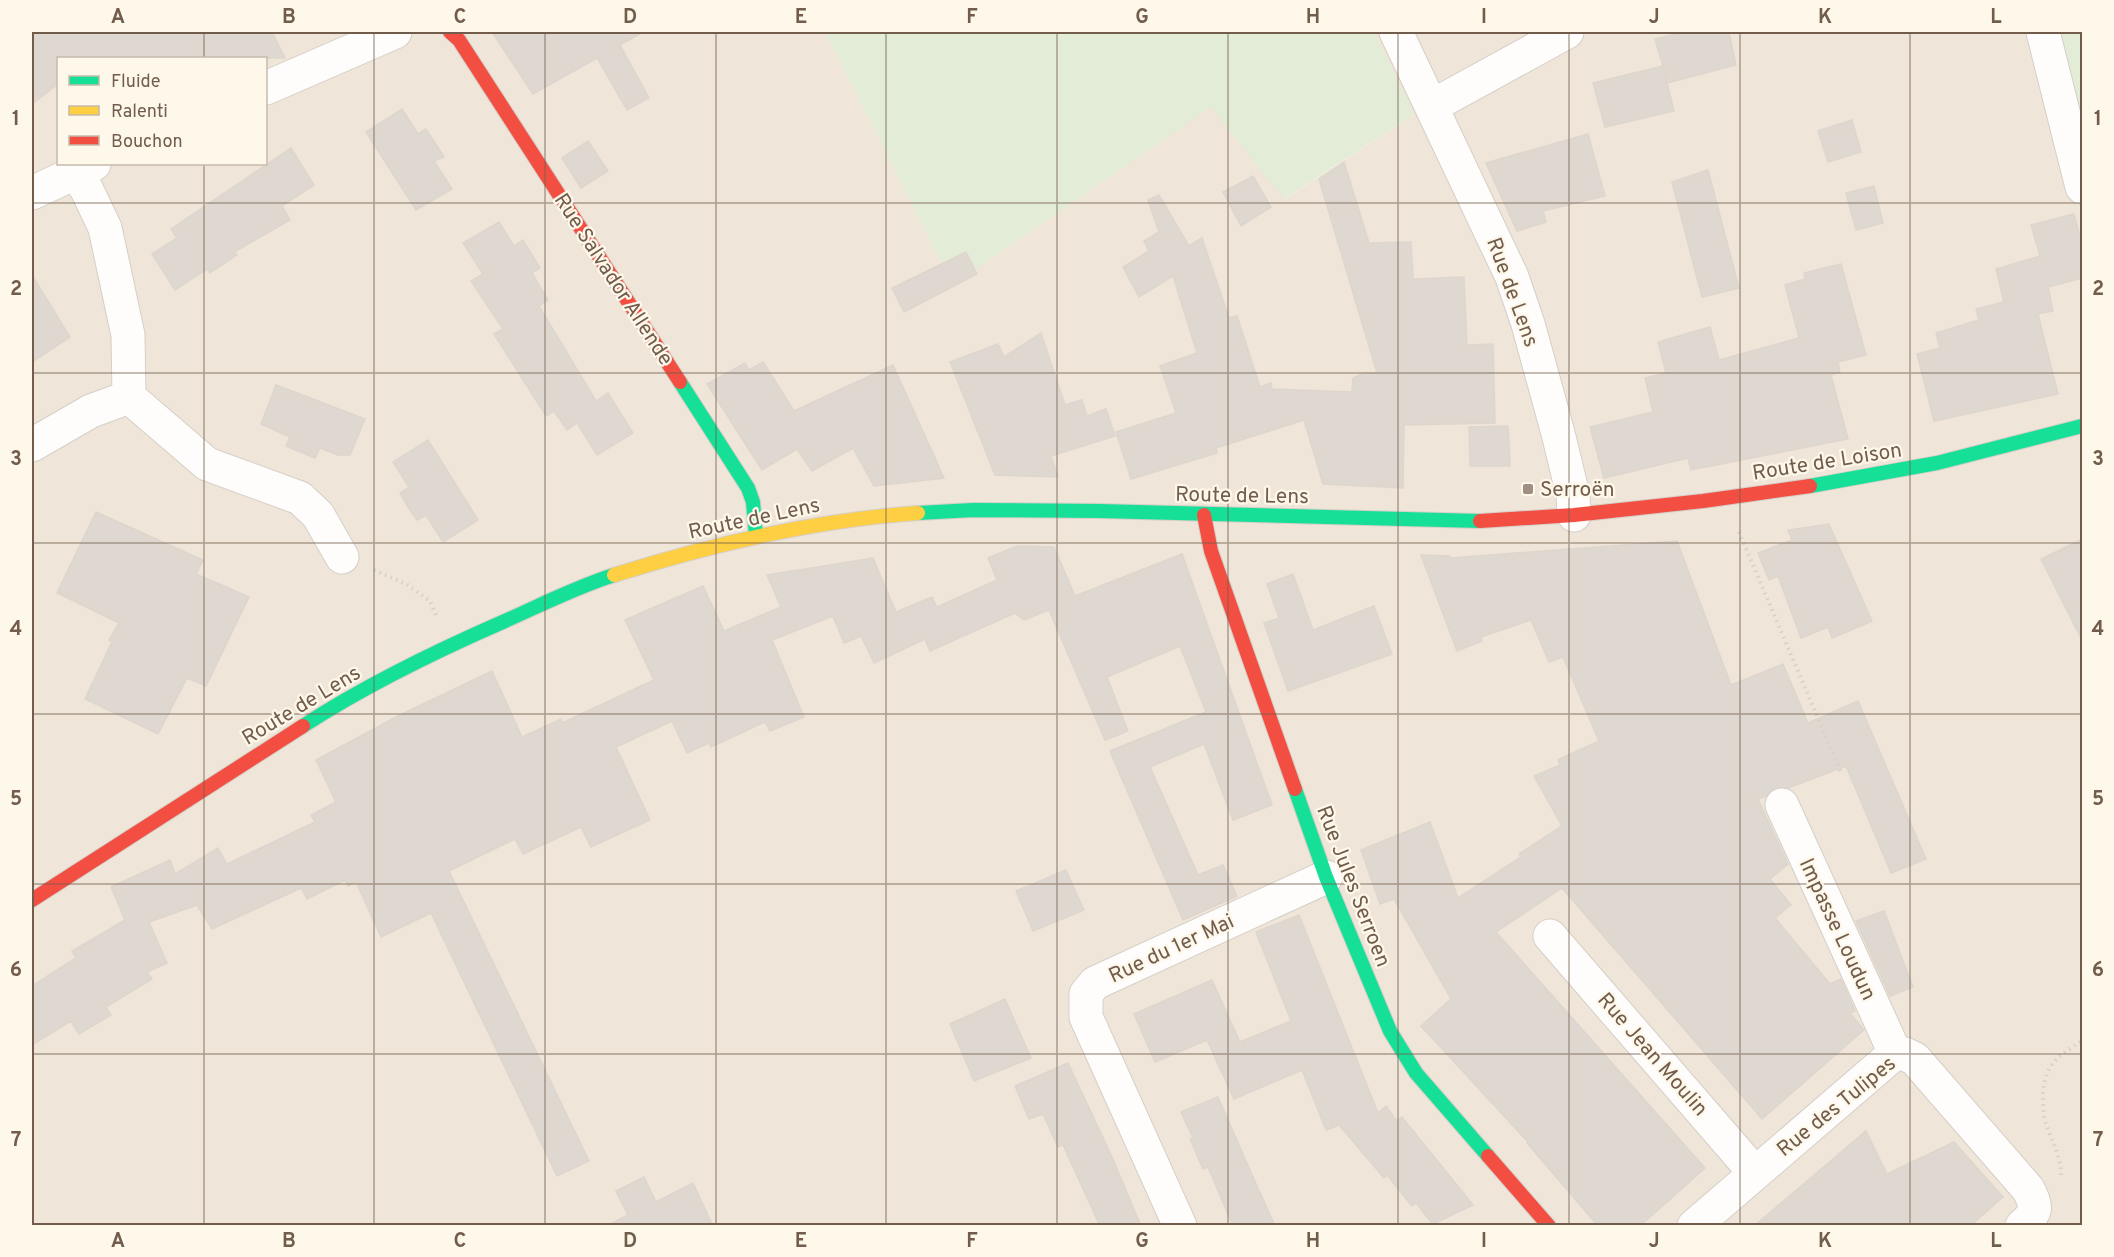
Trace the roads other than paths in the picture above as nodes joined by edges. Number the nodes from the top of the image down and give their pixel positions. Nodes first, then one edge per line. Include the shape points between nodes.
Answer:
1 (395, 32) edge
2 (450, 32) edge
3 (1396, 32) edge
4 (1567, 32) edge
5 (2043, 32) edge
6 (267, 88) edge
7 (1426, 93) junction
8 (84, 168) edge
9 (2082, 187) edge
10 (32, 193) edge
11 (129, 397) junction
12 (2082, 426) edge
13 (32, 445) edge
14 (1204, 515) junction
15 (1574, 515) junction
16 (756, 536) junction
17 (342, 556) road end
18 (1782, 805) dead end
19 (1326, 877) junction
20 (32, 900) edge
21 (1550, 936) dead end
22 (1895, 1053) junction
23 (1755, 1173) junction
24 (1180, 1226) edge
25 (1549, 1226) edge
26 (1694, 1226) edge
27 (2022, 1226) edge

1 - 6 street
2 - 16 street, Rue Salvador Allende via 459,40 748,488
3 - 7 street, Rue de Lens
4 - 7 street
5 - 9 street
7 - 15 street, Rue de Lens via 1512,277 1557,433 1573,495
8 - 10 street
8 - 11 street via 86,188 105,228 128,335
11 - 13 street via 91,411
11 - 17 street via 207,464 300,498 318,515
12 - 15 street, Route de Loison via 1876,475
14 - 15 street, Route de Lens via 1488,521
14 - 16 street, Route de Lens via 973,510 875,516
14 - 19 street, Rue Jules Serroen via 1211,551
16 - 20 street, Route de Lens via 587,584 448,646 326,711
18 - 22 street, Impasse Loudun
19 - 24 street, Rue du 1er Mai via 1095,983 1086,994 1086,1017
19 - 25 street, Rue Jules Serroen via 1385,1021 1416,1073
21 - 23 street, Rue Jean Moulin
22 - 23 street, Rue des Tulipes
22 - 27 street, Rue des Tulipes via 1915,1059 2028,1189 2035,1205 2033,1216
23 - 26 street, Rue des Tulipes

